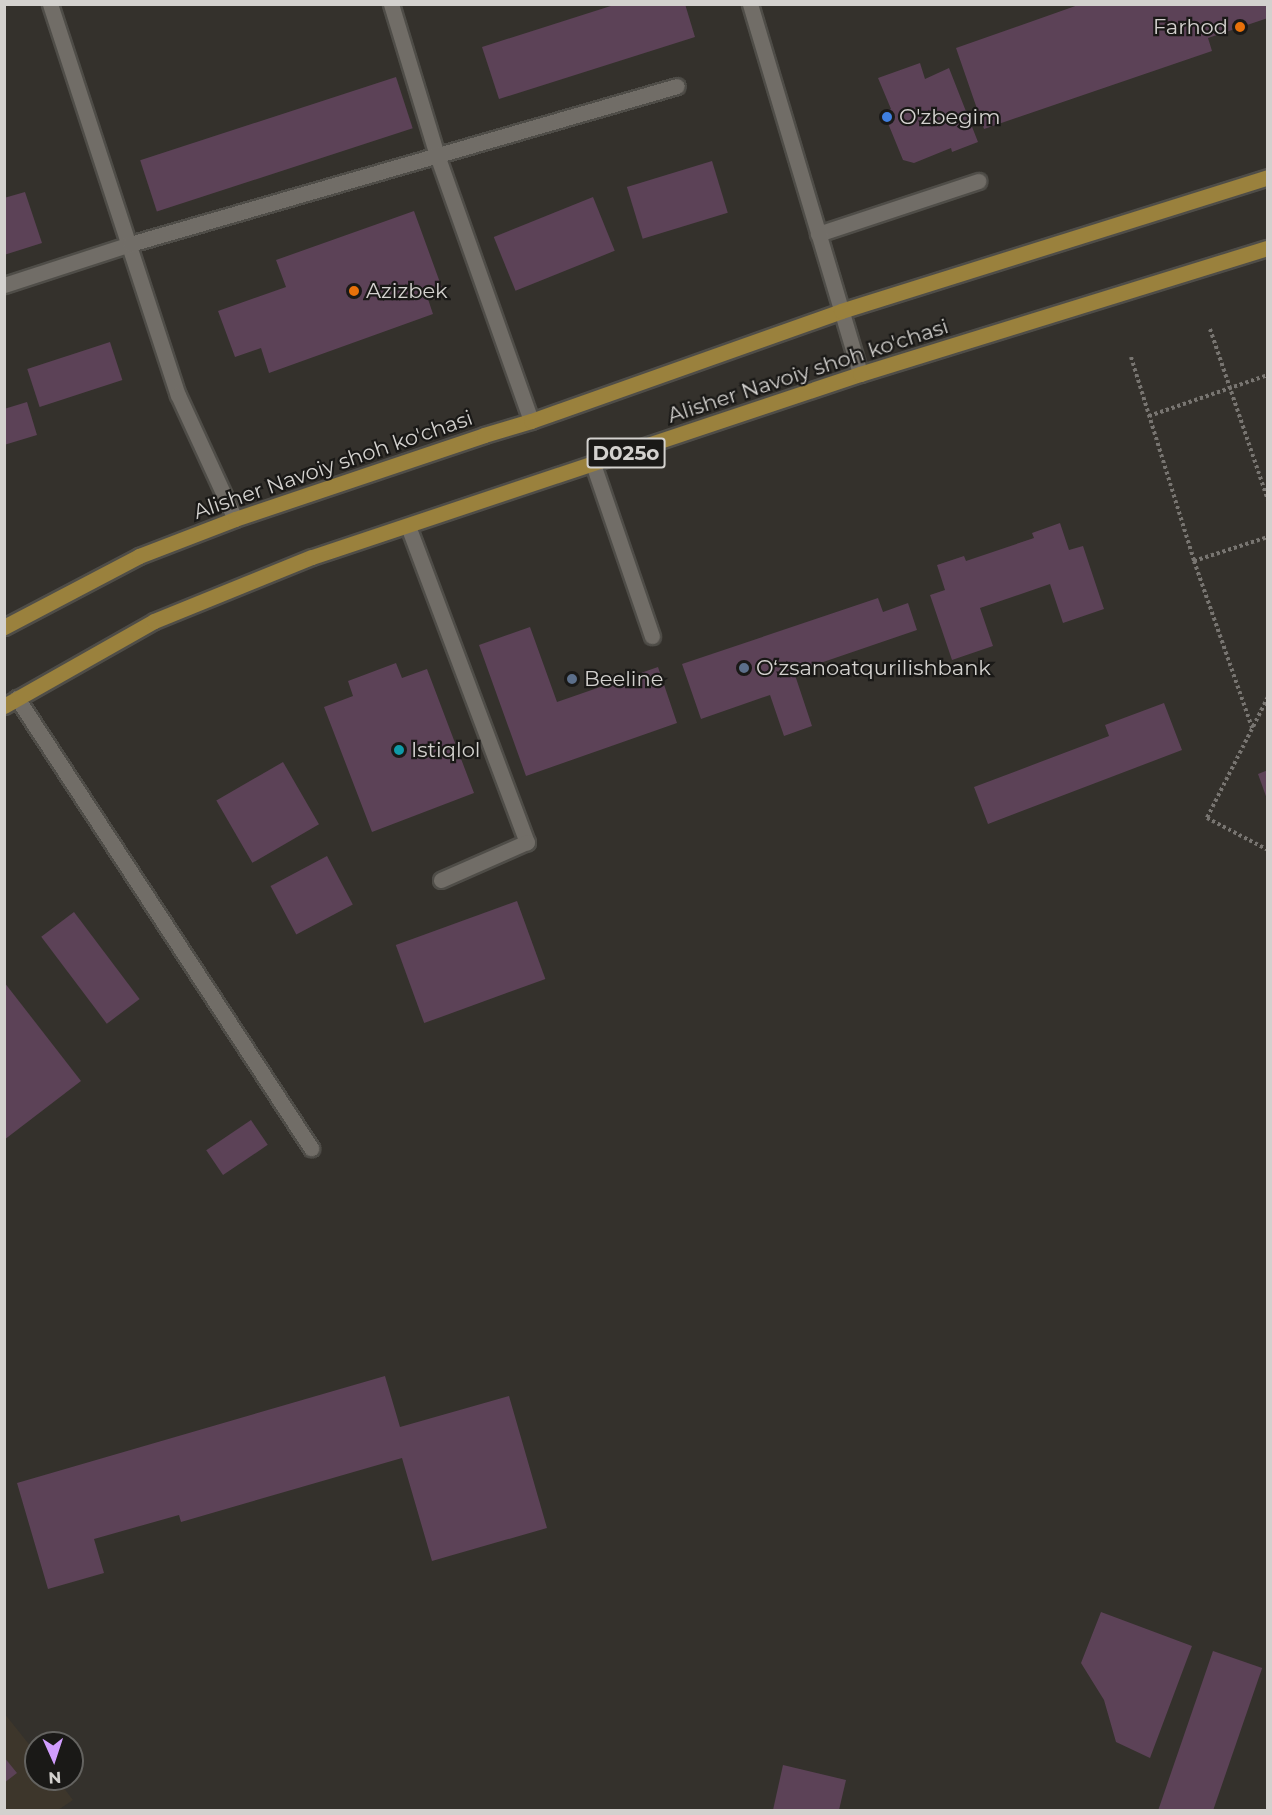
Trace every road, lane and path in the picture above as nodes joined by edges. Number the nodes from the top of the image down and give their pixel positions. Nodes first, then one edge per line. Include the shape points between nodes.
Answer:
1 (50, 4) edge
2 (391, 4) edge
3 (750, 4) edge
4 (677, 86) dead end
5 (437, 155) junction
6 (1268, 177) edge
7 (978, 181) dead end
8 (818, 234) junction
9 (130, 244) junction
10 (1268, 248) edge
11 (4, 285) edge
12 (841, 310) junction
13 (1210, 329) dead end
14 (1131, 357) dead end
15 (860, 374) junction
16 (1268, 375) edge
17 (1230, 388) junction
18 (1149, 416) junction
19 (531, 421) junction
20 (593, 464) junction
21 (1268, 500) edge
22 (235, 519) junction
23 (408, 526) junction
24 (1268, 537) edge
25 (1194, 561) junction
26 (4, 627) edge
27 (651, 636) dead end
28 (1268, 697) edge
29 (11, 702) edge
30 (1252, 728) junction
31 (1268, 850) edge
32 (441, 880) dead end
33 (312, 1148) dead end

1 - 9 street
2 - 5 street
3 - 8 street
4 - 5 street
5 - 9 street
5 - 19 street
6 - 12 main road, Alisher Navoiy shoh ko'chasi
7 - 8 street
8 - 12 street
9 - 11 street
9 - 22 street via 178,395
10 - 15 main road, Alisher Navoiy shoh ko'chasi / D025o
12 - 15 street
12 - 19 main road, Alisher Navoiy shoh ko'chasi
13 - 17 path
14 - 18 path
15 - 20 main road, Alisher Navoiy shoh ko'chasi / D025o
16 - 17 path
17 - 18 path
17 - 21 path
18 - 25 path
19 - 22 main road, Alisher Navoiy shoh ko'chasi
20 - 23 main road, Alisher Navoiy shoh ko'chasi / D025o
20 - 27 street
22 - 26 main road, Alisher Navoiy shoh ko'chasi via 139,556
23 - 29 main road, Alisher Navoiy shoh ko'chasi / D025o via 312,557 154,621
23 - 32 street via 527,842
24 - 25 path
25 - 30 path
28 - 30 path
29 - 33 street
30 - 31 path via 1207,818

